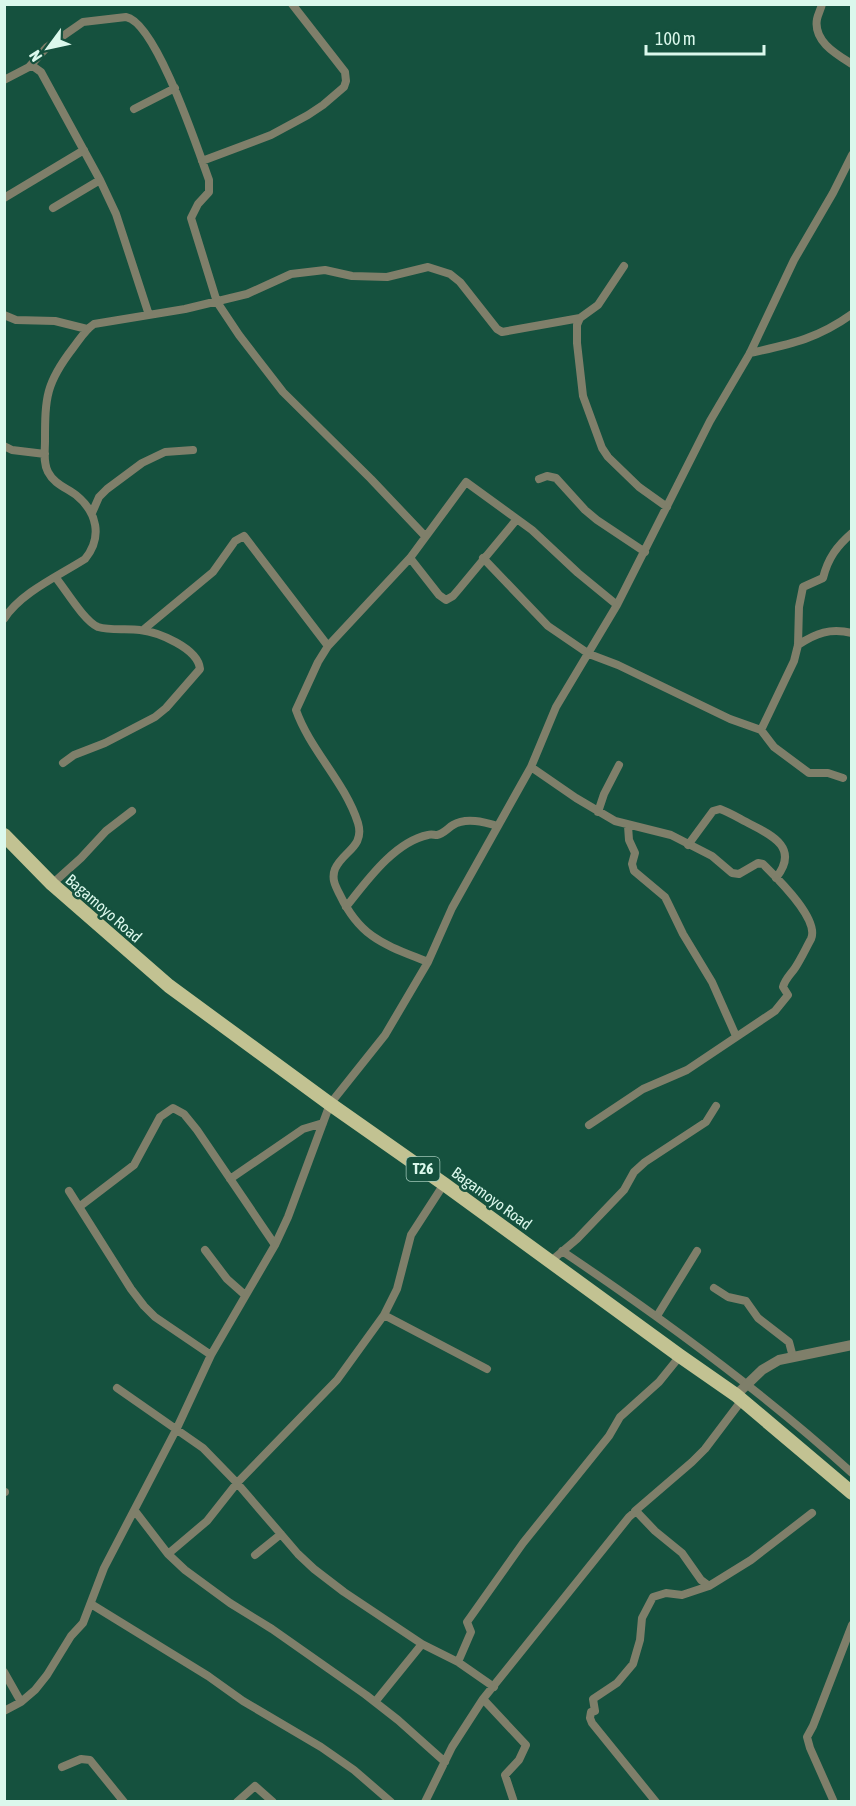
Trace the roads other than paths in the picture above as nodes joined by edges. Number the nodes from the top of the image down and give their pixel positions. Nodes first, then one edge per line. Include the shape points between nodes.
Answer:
1 (292, 4) edge
2 (822, 4) edge
3 (852, 64) edge
4 (29, 67) junction
5 (4, 80) edge
6 (175, 87) junction
7 (134, 109) dead end
8 (84, 150) junction
9 (852, 154) edge
10 (202, 161) junction
11 (100, 180) junction
12 (4, 198) edge
13 (52, 208) dead end
14 (624, 266) dead end
15 (217, 302) junction
16 (852, 314) edge
17 (4, 315) edge
18 (149, 315) junction
19 (580, 318) junction
20 (16, 320) junction
21 (4, 326) edge
22 (87, 329) junction
23 (750, 353) junction
24 (4, 446) edge
25 (193, 450) dead end
26 (45, 454) junction
27 (539, 479) dead end
28 (667, 507) junction
29 (92, 513) junction
30 (517, 519) junction
31 (852, 533) edge
32 (425, 536) junction
33 (645, 552) junction
34 (410, 558) junction
35 (483, 558) junction
36 (56, 578) junction
37 (617, 605) junction
38 (4, 619) edge
39 (143, 630) junction
40 (852, 633) edge
41 (798, 645) junction
42 (328, 646) junction
43 (589, 654) junction
44 (760, 730) junction
45 (63, 763) dead end
46 (619, 765) dead end
47 (531, 767) junction
48 (843, 778) dead end
49 (132, 811) dead end
50 (598, 812) junction
51 (498, 826) junction
52 (628, 826) junction
53 (4, 835) edge
54 (688, 844) junction
55 (776, 878) junction
56 (52, 884) junction
57 (346, 907) junction
58 (429, 962) junction
59 (736, 1036) junction
60 (330, 1104) junction
61 (716, 1106) dead end
62 (323, 1123) junction
63 (589, 1125) dead end
64 (230, 1179) junction
65 (444, 1184) junction
66 (69, 1191) dead end
67 (79, 1207) junction
68 (275, 1245) junction
69 (205, 1250) dead end
70 (562, 1251) junction
71 (696, 1251) dead end
72 (551, 1261) junction
73 (714, 1288) dead end
74 (245, 1296) junction
75 (384, 1315) junction
76 (657, 1316) junction
77 (852, 1345) edge
78 (211, 1355) junction
79 (680, 1356) junction
80 (793, 1357) junction
81 (487, 1369) dead end
82 (746, 1383) junction
83 (117, 1388) dead end
84 (739, 1397) junction
85 (177, 1428) junction
86 (790, 1430) junction
87 (852, 1473) edge
88 (237, 1483) junction
89 (852, 1493) edge
90 (135, 1511) junction
91 (635, 1511) junction
92 (812, 1514) dead end
93 (281, 1534) junction
94 (168, 1554) junction
95 (255, 1555) dead end
96 (709, 1586) junction
97 (91, 1604) junction
98 (852, 1625) edge
99 (422, 1644) junction
100 (458, 1662) junction
101 (4, 1672) edge
102 (495, 1687) junction
103 (483, 1699) junction
104 (21, 1702) junction
105 (375, 1702) junction
106 (4, 1711) edge
107 (445, 1762) junction
108 (62, 1767) dead end
109 (124, 1802) edge
110 (237, 1802) edge
111 (273, 1802) edge
112 (391, 1802) edge
113 (425, 1802) edge
114 (514, 1802) edge
115 (656, 1802) edge
116 (834, 1802) edge

1 - 10 street via 345,72 344,87 288,127
2 - 3 street via 817,20 822,40
4 - 5 street
4 - 6 street via 48,47 83,22 126,17 142,29
4 - 8 street via 41,72
6 - 7 street
6 - 10 street
8 - 11 street
8 - 12 street
9 - 23 street via 794,260
10 - 15 street via 210,187 192,213 191,225
11 - 13 street
11 - 18 street via 128,248
14 - 19 street via 598,306
15 - 18 street
15 - 19 street via 247,294 291,274 325,270 373,278 428,267 460,282 502,332
15 - 32 street via 284,392
16 - 23 street via 832,328 795,344
17 - 20 street
18 - 22 street via 94,324
19 - 28 street via 576,333 583,396 602,448 626,475
20 - 21 street
20 - 22 street via 55,321
22 - 26 street via 60,363 50,384 45,403
23 - 28 street
24 - 26 street
25 - 29 street via 165,452 142,463 99,497
26 - 29 street via 48,472
27 - 33 street via 556,478 597,520
28 - 33 street
29 - 36 street via 97,537 90,552
30 - 32 street via 465,482
30 - 35 street
30 - 37 street
31 - 41 street via 827,561 823,578 803,587
32 - 34 street
33 - 37 street
34 - 35 street via 446,600 453,597
34 - 42 street
35 - 43 street via 548,626
36 - 38 street via 21,600
36 - 39 street via 92,623
37 - 43 street
39 - 42 street via 213,572 234,541 244,536
39 - 45 street via 188,649 200,669 155,717
40 - 41 street via 823,631
41 - 44 street via 783,687
42 - 57 street via 296,710 359,829 358,841 333,875
43 - 44 street
43 - 47 street via 569,682
44 - 48 street via 774,747 809,773
46 - 50 street
47 - 50 street
47 - 51 street
49 - 56 street
50 - 52 street
51 - 57 street via 463,822 403,847 376,869
51 - 58 street via 452,908
52 - 54 street via 671,835
52 - 59 street via 634,871 665,897 712,982
53 - 56 highway, Bagamoyo Road / T26
54 - 55 street via 735,874 758,863
54 - 55 street via 713,811 720,809 777,839 786,858
55 - 59 street via 811,921 812,936 785,981 785,999 775,1011
56 - 60 highway, Bagamoyo Road / T26 via 169,986
57 - 58 street via 369,934
58 - 60 street via 385,1035
59 - 63 street via 687,1070 643,1089
60 - 62 street
60 - 65 highway, Bagamoyo Road / T26
61 - 70 street via 706,1122 645,1162 624,1190
62 - 64 street via 303,1129
62 - 68 street
64 - 67 street via 197,1130 184,1114 173,1108 160,1117 134,1165
64 - 68 street
65 - 72 highway, Bagamoyo Road / T26
65 - 75 street via 411,1235 397,1289
66 - 67 street
67 - 78 street via 144,1306
68 - 74 street
69 - 74 street
70 - 72 street
70 - 76 street
71 - 76 street
72 - 79 highway, Bagamoyo Road / T26
73 - 80 street via 728,1297 746,1301 758,1318 789,1342
74 - 78 street
75 - 81 street
75 - 88 street via 338,1380
76 - 82 street
77 - 80 street
78 - 85 street
79 - 84 highway, Bagamoyo Road / T26
79 - 100 street via 620,1417 523,1544 467,1622 471,1632
80 - 82 street via 779,1360
82 - 84 street
82 - 86 street
83 - 85 street
84 - 86 highway, Bagamoyo Road / T26
84 - 91 street via 717,1434 692,1462
85 - 88 street
85 - 90 street
86 - 87 street
86 - 89 highway, Bagamoyo Road / T26
88 - 93 street
88 - 94 street via 207,1521
90 - 94 street
90 - 97 street via 104,1568
91 - 96 street via 682,1553
91 - 102 street
92 - 96 street
93 - 95 street
93 - 99 street via 314,1569
94 - 105 street via 230,1603
96 - 115 street via 653,1597 642,1618 633,1664 617,1683 593,1699 592,1723
97 - 104 street via 83,1623 47,1675
97 - 112 street via 321,1747
98 - 116 street via 807,1737
99 - 100 street
99 - 105 street
100 - 102 street
101 - 104 street
102 - 103 street
103 - 107 street
103 - 114 street via 526,1745 505,1775
104 - 106 street
105 - 107 street
107 - 113 street
108 - 109 street via 81,1759 90,1760
110 - 111 street via 255,1786

